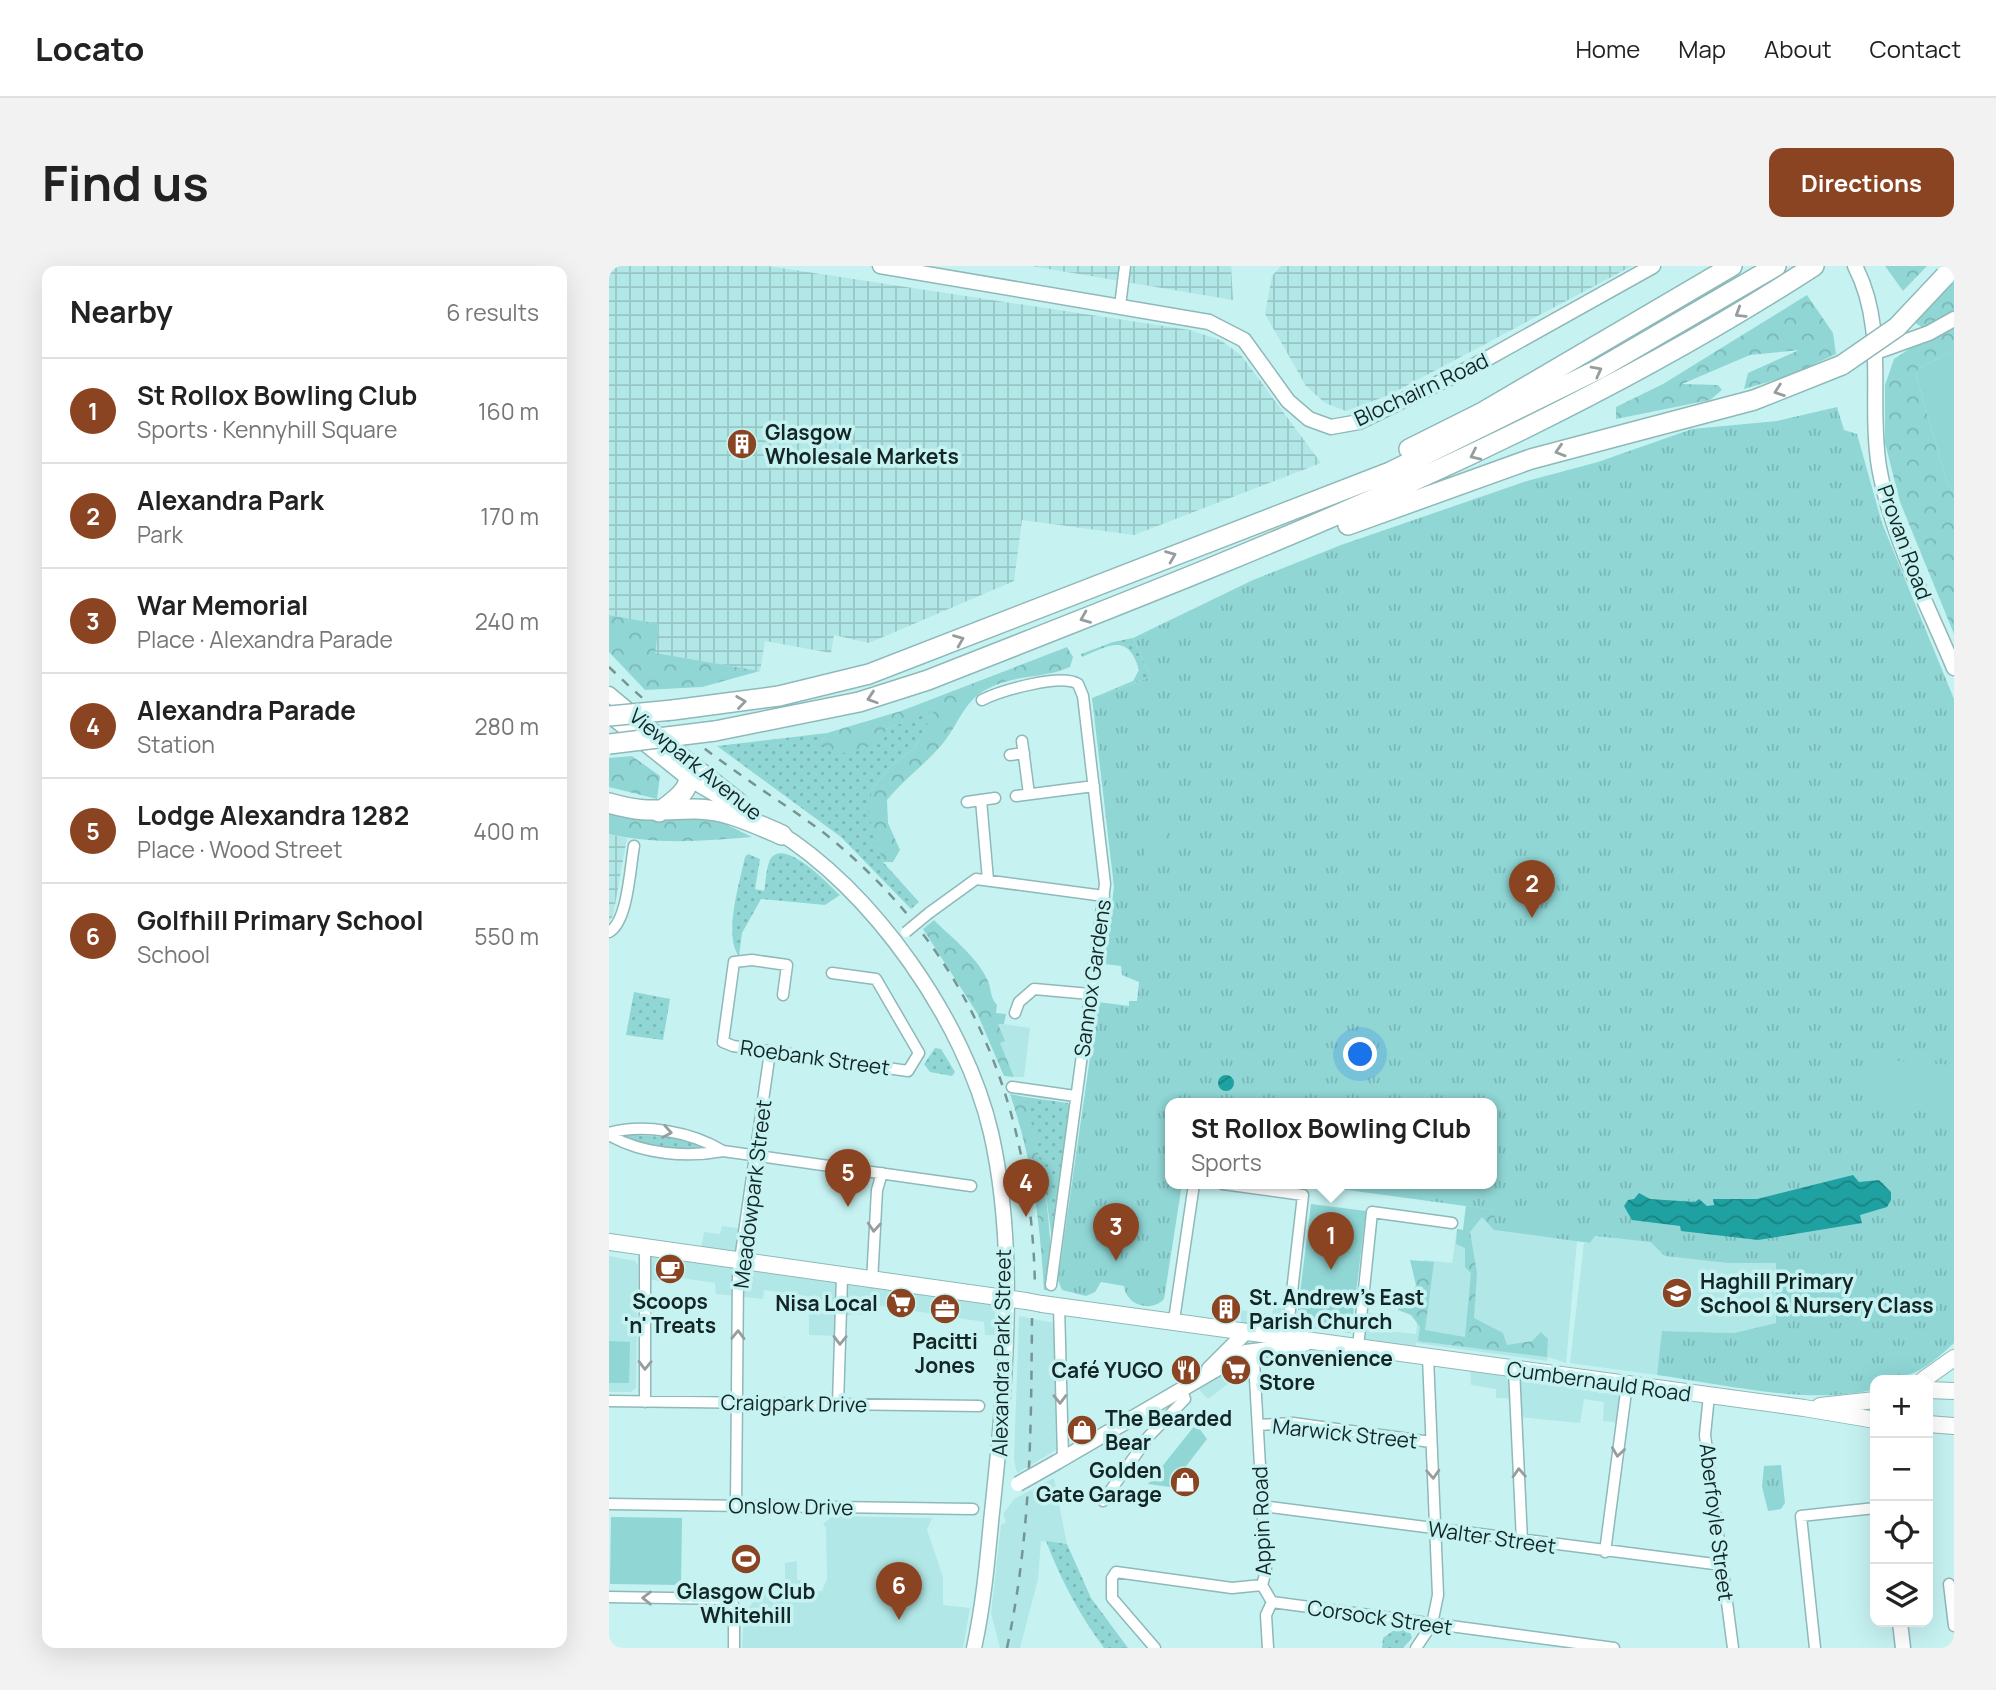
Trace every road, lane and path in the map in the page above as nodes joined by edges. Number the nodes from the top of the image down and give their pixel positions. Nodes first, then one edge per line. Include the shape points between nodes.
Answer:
1 (880, 266) edge
2 (1125, 266) edge
3 (1653, 266) edge
4 (1732, 266) edge
5 (1776, 266) edge
6 (1855, 266) edge
7 (1806, 271) edge
8 (1948, 271) edge
9 (1120, 306) junction
10 (1954, 319) edge
11 (1876, 352) junction
12 (1221, 536) junction
13 (1148, 593) junction
14 (1954, 668) edge
15 (609, 694) edge
16 (982, 700) dead end
17 (609, 715) edge
18 (1023, 741) dead end
19 (609, 744) edge
20 (673, 747) junction
21 (1024, 753) junction
22 (1010, 755) dead end
23 (689, 779) junction
24 (1094, 786) junction
25 (1029, 794) junction
26 (1016, 796) dead end
27 (995, 799) dead end
28 (981, 800) junction
29 (967, 802) dead end
30 (609, 803) edge
31 (658, 812) junction
32 (782, 835) junction
33 (634, 846) dead end
34 (988, 880) junction
35 (1104, 897) junction
36 (609, 932) edge
37 (893, 941) junction
38 (832, 973) dead end
39 (1090, 994) junction
40 (783, 995) dead end
41 (1014, 1013) dead end
42 (770, 1052) junction
43 (1012, 1087) dead end
44 (1075, 1096) junction
45 (609, 1134) edge
46 (723, 1151) junction
47 (755, 1155) junction
48 (882, 1173) junction
49 (971, 1186) dead end
50 (1193, 1189) edge
51 (1259, 1189) edge
52 (1452, 1223) dead end
53 (609, 1242) edge
54 (645, 1248) junction
55 (740, 1262) junction
56 (842, 1277) junction
57 (872, 1282) junction
58 (1051, 1285) dead end
59 (1005, 1299) junction
60 (1059, 1306) junction
61 (1174, 1320) junction
62 (1247, 1331) junction
63 (1287, 1336) junction
64 (1323, 1342) junction
65 (1358, 1348) junction
66 (1250, 1356) junction
67 (1428, 1357) junction
68 (1954, 1358) edge
69 (1514, 1369) junction
70 (1203, 1375) junction
71 (1930, 1375) edge
72 (1627, 1384) junction
73 (1181, 1388) junction
74 (1933, 1390) edge
75 (1954, 1391) edge
76 (1709, 1395) junction
77 (609, 1401) edge
78 (645, 1402) junction
79 (1868, 1402) edge
80 (737, 1403) junction
81 (838, 1404) junction
82 (979, 1406) dead end
83 (1804, 1408) junction
84 (1870, 1419) edge
85 (1933, 1424) edge
86 (1951, 1424) edge
87 (1258, 1425) junction
88 (1431, 1442) junction
89 (1060, 1460) junction
90 (995, 1497) junction
91 (1103, 1501) dead end
92 (609, 1504) edge
93 (736, 1506) junction
94 (1262, 1506) junction
95 (1870, 1508) edge
96 (973, 1509) dead end
97 (1436, 1529) junction
98 (1522, 1541) junction
99 (1605, 1552) junction
100 (1722, 1565) junction
101 (1949, 1584) dead end
102 (1262, 1585) junction
103 (609, 1597) edge
104 (1272, 1602) junction
105 (1953, 1607) edge
106 (1432, 1624) junction
107 (1954, 1626) edge
108 (1901, 1627) edge
109 (734, 1648) edge
110 (974, 1648) edge
111 (1155, 1648) edge
112 (1268, 1648) edge
113 (1416, 1648) edge
114 (1614, 1648) edge
115 (1733, 1648) edge
116 (1815, 1648) edge
117 (1903, 1648) edge

1 - 9 street, Blochairn Road
2 - 9 street
3 - 9 street, Blochairn Road via 1472,367 1359,422 1331,427 1309,419 1288,401 1255,352 1226,328
4 - 12 highway via 1483,412
12 -> 5 highway via 1390,472 1480,430 1663,335
6 - 11 street, Provan Road via 1866,289
7 -> 13 highway via 1664,357 1499,444
8 -> 13 highway, bridge via 1897,327 1842,365 1753,400 1518,464
10 - 11 street
11 - 14 street, Provan Road via 1876,436 1884,488
17 -> 12 highway, bridge via 779,696 869,674
13 -> 19 highway, bridge via 928,680 859,702 715,731
15 - 20 street, Viewpark Avenue
16 - 24 street, Sannox Gardens via 1002,690 1072,681 1081,690
17 - 23 street, Viewpark Avenue
18 - 21 street
20 - 23 highway via 689,768
20 - 32 street, Viewpark Avenue
21 - 22 street
21 - 25 street
23 - 31 highway via 679,797
23 - 32 street, Viewpark Avenue
24 - 25 street
24 - 35 street, Sannox Gardens
25 - 26 street
27 - 28 street
28 - 29 street
28 - 34 street
30 - 31 highway
31 - 32 highway via 696,808 733,814
32 - 37 street, Viewpark Avenue via 850,889
33 - 36 street via 622,917
34 - 35 street
34 - 37 street, bridge via 970,881
35 - 39 street, Sannox Gardens
37 - 59 street, Alexandra Park Street via 945,1020 976,1083 995,1156
38 - 42 street, Roebank Street via 876,979 919,1053 908,1070
39 - 41 street via 1034,989
39 - 44 street, Sannox Gardens
40 - 42 street, Roebank Street via 787,965 734,962 723,1042
42 - 47 street, Meadowpark Street
43 - 44 street
44 - 58 street, Sannox Gardens via 1077,1109
45 - 46 street via 666,1153
45 -> 46 street via 656,1130 691,1137
46 - 47 street
47 - 48 street
47 - 55 street, Meadowpark Street
48 - 49 street
48 -> 57 street
50 - 61 street
51 - 63 street via 1303,1195
52 - 65 street via 1372,1212
53 - 54 main road
54 - 55 main road
54 -> 78 street
55 - 56 main road
80 -> 55 street, Meadowpark Street
56 - 57 main road
56 -> 81 street
57 - 59 main road
59 - 60 main road
59 - 90 street, Alexandra Park Street
60 - 61 main road
60 -> 89 street
61 - 62 main road
62 - 63 main road, Cumbernauld Road
62 - 70 street, Cumbernauld Road
63 - 64 main road, Cumbernauld Road
64 - 65 main road, Cumbernauld Road
64 - 66 street, Cumbernauld Road via 1257,1348
65 - 67 main road, Cumbernauld Road
66 - 70 street, Cumbernauld Road
66 - 87 street, Appin Road
67 - 69 main road, Cumbernauld Road
67 - 88 street
68 - 71 main road
69 - 72 main road, Cumbernauld Road
98 -> 69 street
70 - 73 street, Cumbernauld Road
72 - 76 main road, Cumbernauld Road
72 -> 99 street
73 - 89 street, Cumbernauld Road
73 - 91 street via 1185,1399 1180,1407 1149,1436
74 - 75 main road
76 - 83 main road, Cumbernauld Road
76 - 100 street, Aberfoyle Street via 1705,1435
77 - 78 street, Craigpark Drive
78 - 80 street, Craigpark Drive
79 - 83 main road
80 - 81 street, Craigpark Drive
80 - 93 street, Meadowpark Street
81 - 82 street, Craigpark Drive
83 - 84 main road, Cumbernauld Road
85 - 86 main road
87 - 88 street, Marwick Street via 1293,1423
87 - 94 street, Appin Road
88 -> 97 street
89 - 90 street, Cumbernauld Road, bridge
90 - 110 street
92 - 93 street, Onslow Drive
93 - 96 street, Onslow Drive
94 - 97 street, Walter Street
94 - 102 street, Appin Road via 1266,1571
95 - 116 street via 1801,1516
97 - 98 street, Walter Street
97 - 106 street via 1438,1595
98 - 99 street, Walter Street
99 - 100 street, Walter Street
100 - 115 street, Aberfoyle Street
101 - 105 street
102 - 104 street, Appin Road
102 - 111 street via 1232,1588 1116,1572 1112,1598
109 -> 103 street via 730,1599
104 - 106 street, Corsock Street
104 - 112 street, Appin Road via 1266,1615
105 - 107 street
106 - 113 street
106 - 114 street, Corsock Street
108 - 117 street

